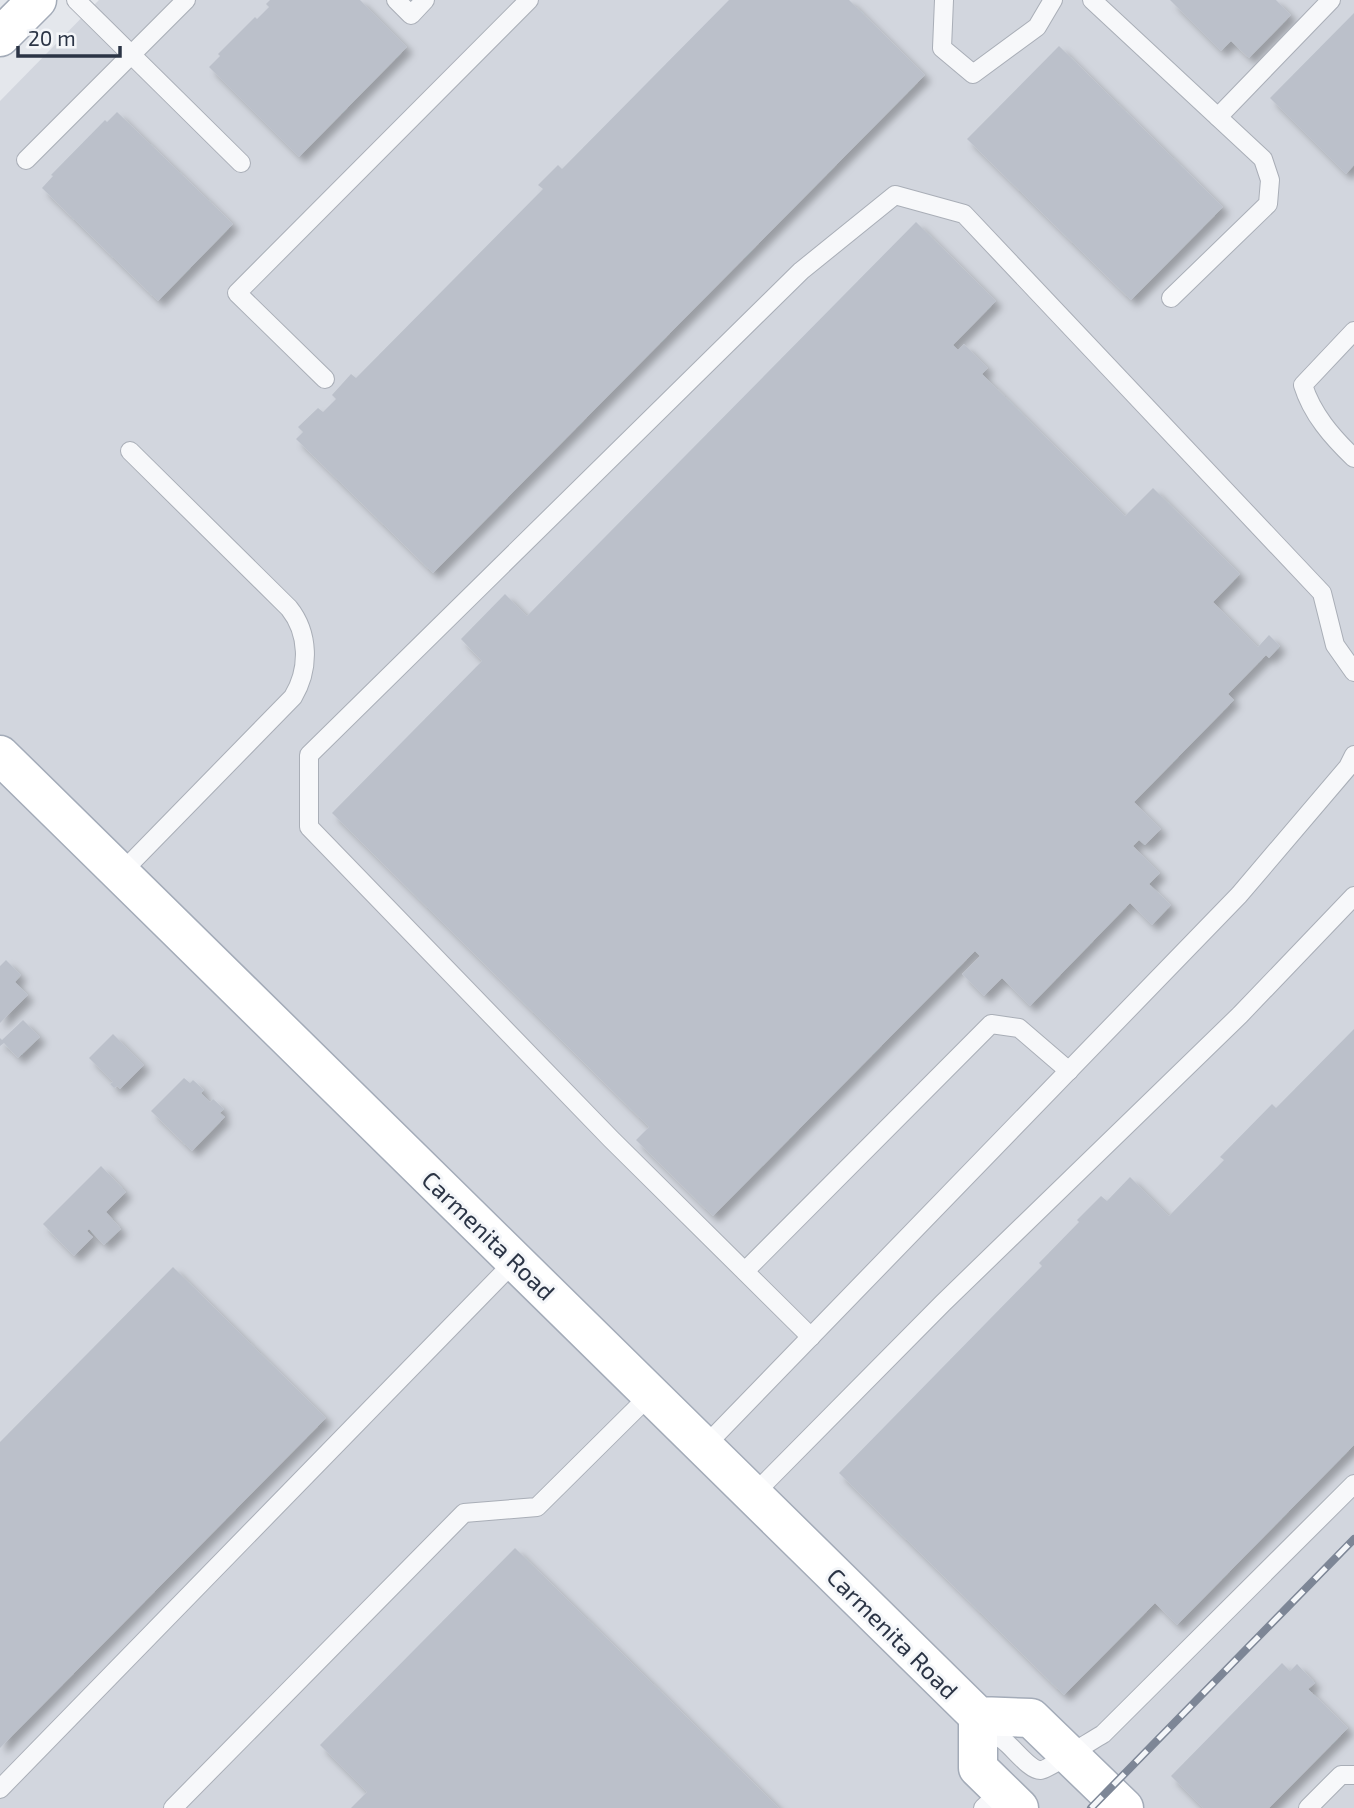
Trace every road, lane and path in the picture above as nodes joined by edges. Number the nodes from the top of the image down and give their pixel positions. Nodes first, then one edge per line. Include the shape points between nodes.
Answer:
1 (37, 0) edge
2 (76, 0) edge
3 (186, 0) edge
4 (396, 0) edge
5 (425, 0) edge
6 (528, 0) edge
7 (944, 0) edge
8 (1053, 0) edge
9 (1092, 0) edge
10 (1331, 0) edge
11 (0, 37) edge
12 (131, 55) junction
13 (1219, 117) junction
14 (26, 160) dead end
15 (241, 163) dead end
16 (1171, 298) dead end
17 (1354, 331) edge
18 (325, 379) dead end
19 (130, 451) dead end
20 (1354, 458) edge
21 (1354, 672) edge
22 (0, 755) edge
23 (1354, 755) edge
24 (121, 873) junction
25 (1354, 896) edge
26 (1069, 1071) junction
27 (516, 1261) junction
28 (745, 1271) junction
29 (811, 1337) junction
30 (651, 1394) junction
31 (704, 1447) junction
32 (1354, 1484) edge
33 (753, 1495) junction
34 (978, 1723) junction
35 (1067, 1754) junction
36 (1354, 1775) edge
37 (0, 1789) edge
38 (1001, 1802) edge
39 (173, 1808) edge
40 (1124, 1808) edge
41 (1308, 1808) edge

1 - 11 main road
2 - 12 lane
3 - 12 lane
4 - 5 lane via 411,15
6 - 18 lane via 237,293
7 - 8 lane via 943,48 973,75 1037,27
9 - 13 lane
10 - 13 lane
12 - 14 lane
12 - 15 lane
13 - 16 lane via 1263,159 1270,180 1268,204
17 - 20 lane via 1304,385 1309,403
19 - 24 lane via 289,608 301,628 305,657 293,697
21 - 28 lane via 1335,645 1322,593 964,214 895,195 802,271 525,542 309,755 309,827
22 - 24 main road, Carmenita Road
23 - 26 lane via 1239,895
24 - 27 main road, Carmenita Road
25 - 33 lane via 1240,1015
26 - 28 lane via 1019,1028 991,1024
26 - 29 lane
27 - 30 main road, Carmenita Road
27 - 37 lane
28 - 29 lane
29 - 31 lane
30 - 31 main road, Carmenita Road
30 - 39 lane via 537,1507 464,1513
31 - 33 main road, Carmenita Road
32 - 35 lane via 1103,1734
33 - 34 main road, Carmenita Road
34 - 35 main road, Carmenita Road via 1031,1718
34 - 38 main road via 978,1768
35 - 40 main road, Carmenita Road
36 - 41 lane via 1341,1775

